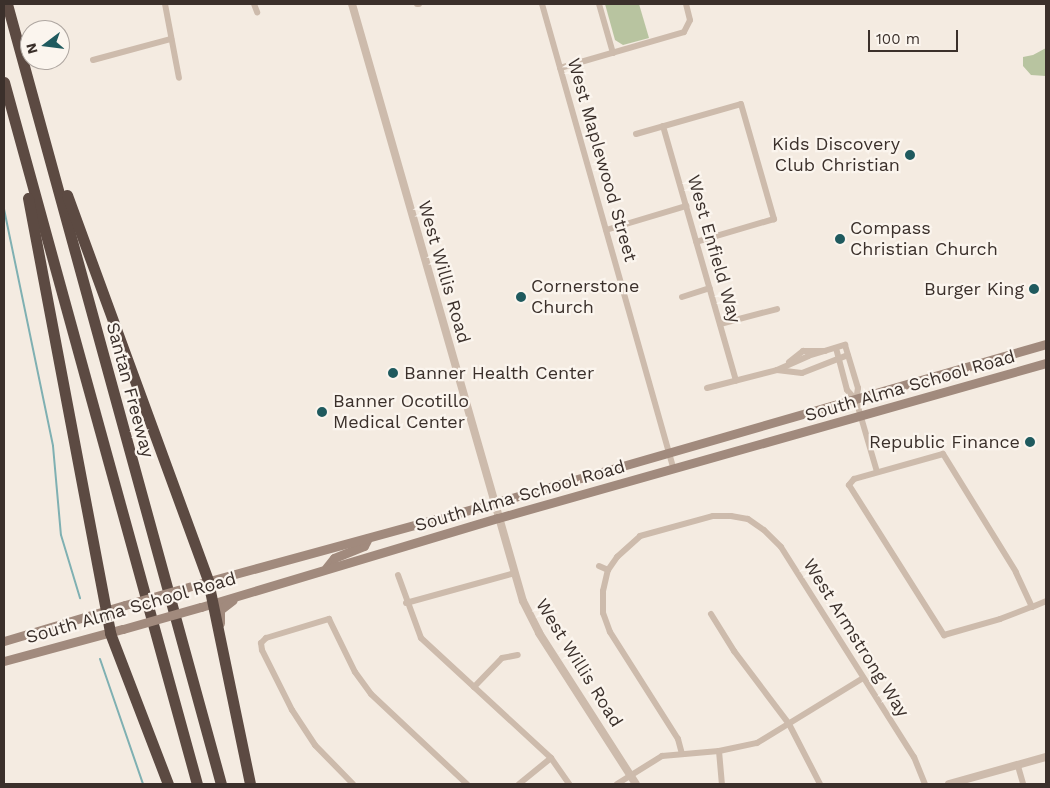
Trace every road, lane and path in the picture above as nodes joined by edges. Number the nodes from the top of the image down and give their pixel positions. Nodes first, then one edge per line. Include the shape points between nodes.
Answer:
1 (8, 4) edge
2 (165, 4) edge
3 (254, 4) edge
4 (352, 4) edge
5 (542, 4) edge
6 (599, 4) edge
7 (686, 4) edge
8 (257, 12) dead end
9 (171, 39) junction
10 (613, 53) junction
11 (93, 60) dead end
12 (560, 68) junction
13 (179, 78) dead end
14 (4, 82) edge
15 (4, 86) edge
16 (34, 102) junction
17 (663, 126) junction
18 (636, 134) dead end
19 (686, 206) junction
20 (606, 230) junction
21 (696, 242) junction
22 (710, 288) junction
23 (682, 297) dead end
24 (777, 310) dead end
25 (720, 324) junction
26 (1046, 344) edge
27 (836, 348) junction
28 (848, 355) junction
29 (839, 358) junction
30 (1046, 363) edge
31 (777, 370) junction
32 (736, 380) junction
33 (707, 388) dead end
34 (856, 400) junction
35 (862, 417) junction
36 (669, 452) junction
37 (674, 469) junction
38 (877, 472) junction
39 (494, 503) junction
40 (498, 518) junction
41 (368, 538) junction
42 (599, 566) dead end
43 (326, 568) junction
44 (608, 570) junction
45 (514, 573) junction
46 (398, 575) dead end
47 (208, 581) junction
48 (244, 593) junction
49 (1046, 601) edge
50 (406, 603) junction
51 (206, 605) junction
52 (1032, 607) junction
53 (106, 610) junction
54 (711, 614) dead end
55 (110, 633) junction
56 (4, 640) edge
57 (518, 655) dead end
58 (4, 661) edge
59 (863, 678) junction
60 (474, 687) junction
61 (237, 724) junction
62 (789, 724) junction
63 (719, 751) junction
64 (682, 754) junction
65 (1046, 757) edge
66 (551, 758) junction
67 (1018, 766) junction
68 (630, 776) junction
69 (168, 784) edge
70 (197, 784) edge
71 (221, 784) edge
72 (250, 784) edge
73 (352, 784) edge
74 (467, 784) edge
75 (519, 784) edge
76 (569, 784) edge
77 (617, 784) edge
78 (636, 784) edge
79 (722, 784) edge
80 (820, 784) edge
81 (925, 784) edge
82 (949, 784) edge
83 (1023, 784) edge

1 - 16 highway, Santan Freeway
2 - 9 street
3 - 8 street
4 - 39 street, West Willis Road
5 - 12 street, West Maplewood Street
6 - 10 street
7 - 10 street via 690,20 688,28
9 - 11 street
9 - 13 street
10 - 12 street
12 - 20 street, West Maplewood Street
14 - 70 highway
15 - 53 highway via 32,215
16 - 47 highway via 85,251
16 - 71 highway, Santan Freeway
17 - 18 street
17 - 19 street, West Enfield Way
17 - 21 street via 741,104 774,219
19 - 20 street
19 - 21 street, West Enfield Way
20 - 36 street, West Maplewood Street
21 - 22 street, West Enfield Way
22 - 23 street
22 - 25 street, West Enfield Way
24 - 25 street
25 - 32 street, West Enfield Way
26 - 34 main road, South Alma School Road
27 - 28 street via 845,345
27 - 29 street
27 - 31 street
28 - 29 street
28 - 34 street via 858,388
29 - 31 street via 802,373
29 - 34 street via 847,390
30 - 35 main road, South Alma School Road
31 - 32 street
32 - 33 street
34 - 35 street
34 - 36 main road, South Alma School Road
35 - 37 main road, South Alma School Road
35 - 38 street
36 - 37 street, West Maplewood Street
36 - 39 main road, South Alma School Road
37 - 40 main road, South Alma School Road
38 - 52 street via 942,454 1016,572
38 - 52 street via 854,479 849,484 944,635
39 - 40 street, West Willis Road
39 - 41 main road, South Alma School Road
40 - 43 main road, South Alma School Road
40 - 45 street, West Willis Road
41 - 43 main road via 364,546 334,558
41 - 47 main road, South Alma School Road
42 - 44 street
43 - 48 main road, South Alma School Road
44 - 59 street, West Armstrong Way via 640,536 713,516 748,520 764,530 780,547
44 - 64 street via 602,591 610,632 678,739
45 - 50 street
45 - 68 street, West Willis Road via 523,601 539,632
46 - 50 street
47 - 51 highway
47 - 53 main road, South Alma School Road, bridge
48 - 51 main road, South Alma School Road
48 - 61 main road via 226,604 219,616 237,706
49 - 52 street
50 - 60 street via 421,638
51 - 55 main road, South Alma School Road, bridge
51 - 61 highway
53 - 55 highway
53 - 56 main road, South Alma School Road
54 - 62 street via 734,651
55 - 58 main road, South Alma School Road
55 - 69 highway
57 - 60 street via 502,658
59 - 62 street
59 - 81 street, West Armstrong Way via 914,758
60 - 66 street
61 - 72 highway
62 - 63 street via 757,742
62 - 80 street
63 - 64 street
63 - 79 street
64 - 68 street via 662,756
65 - 67 street
66 - 75 street
66 - 76 street
67 - 82 street
67 - 83 street
68 - 77 street
68 - 78 street, West Willis Road
73 - 74 street via 315,745 292,710 261,643 266,638 329,619 355,672 371,694

